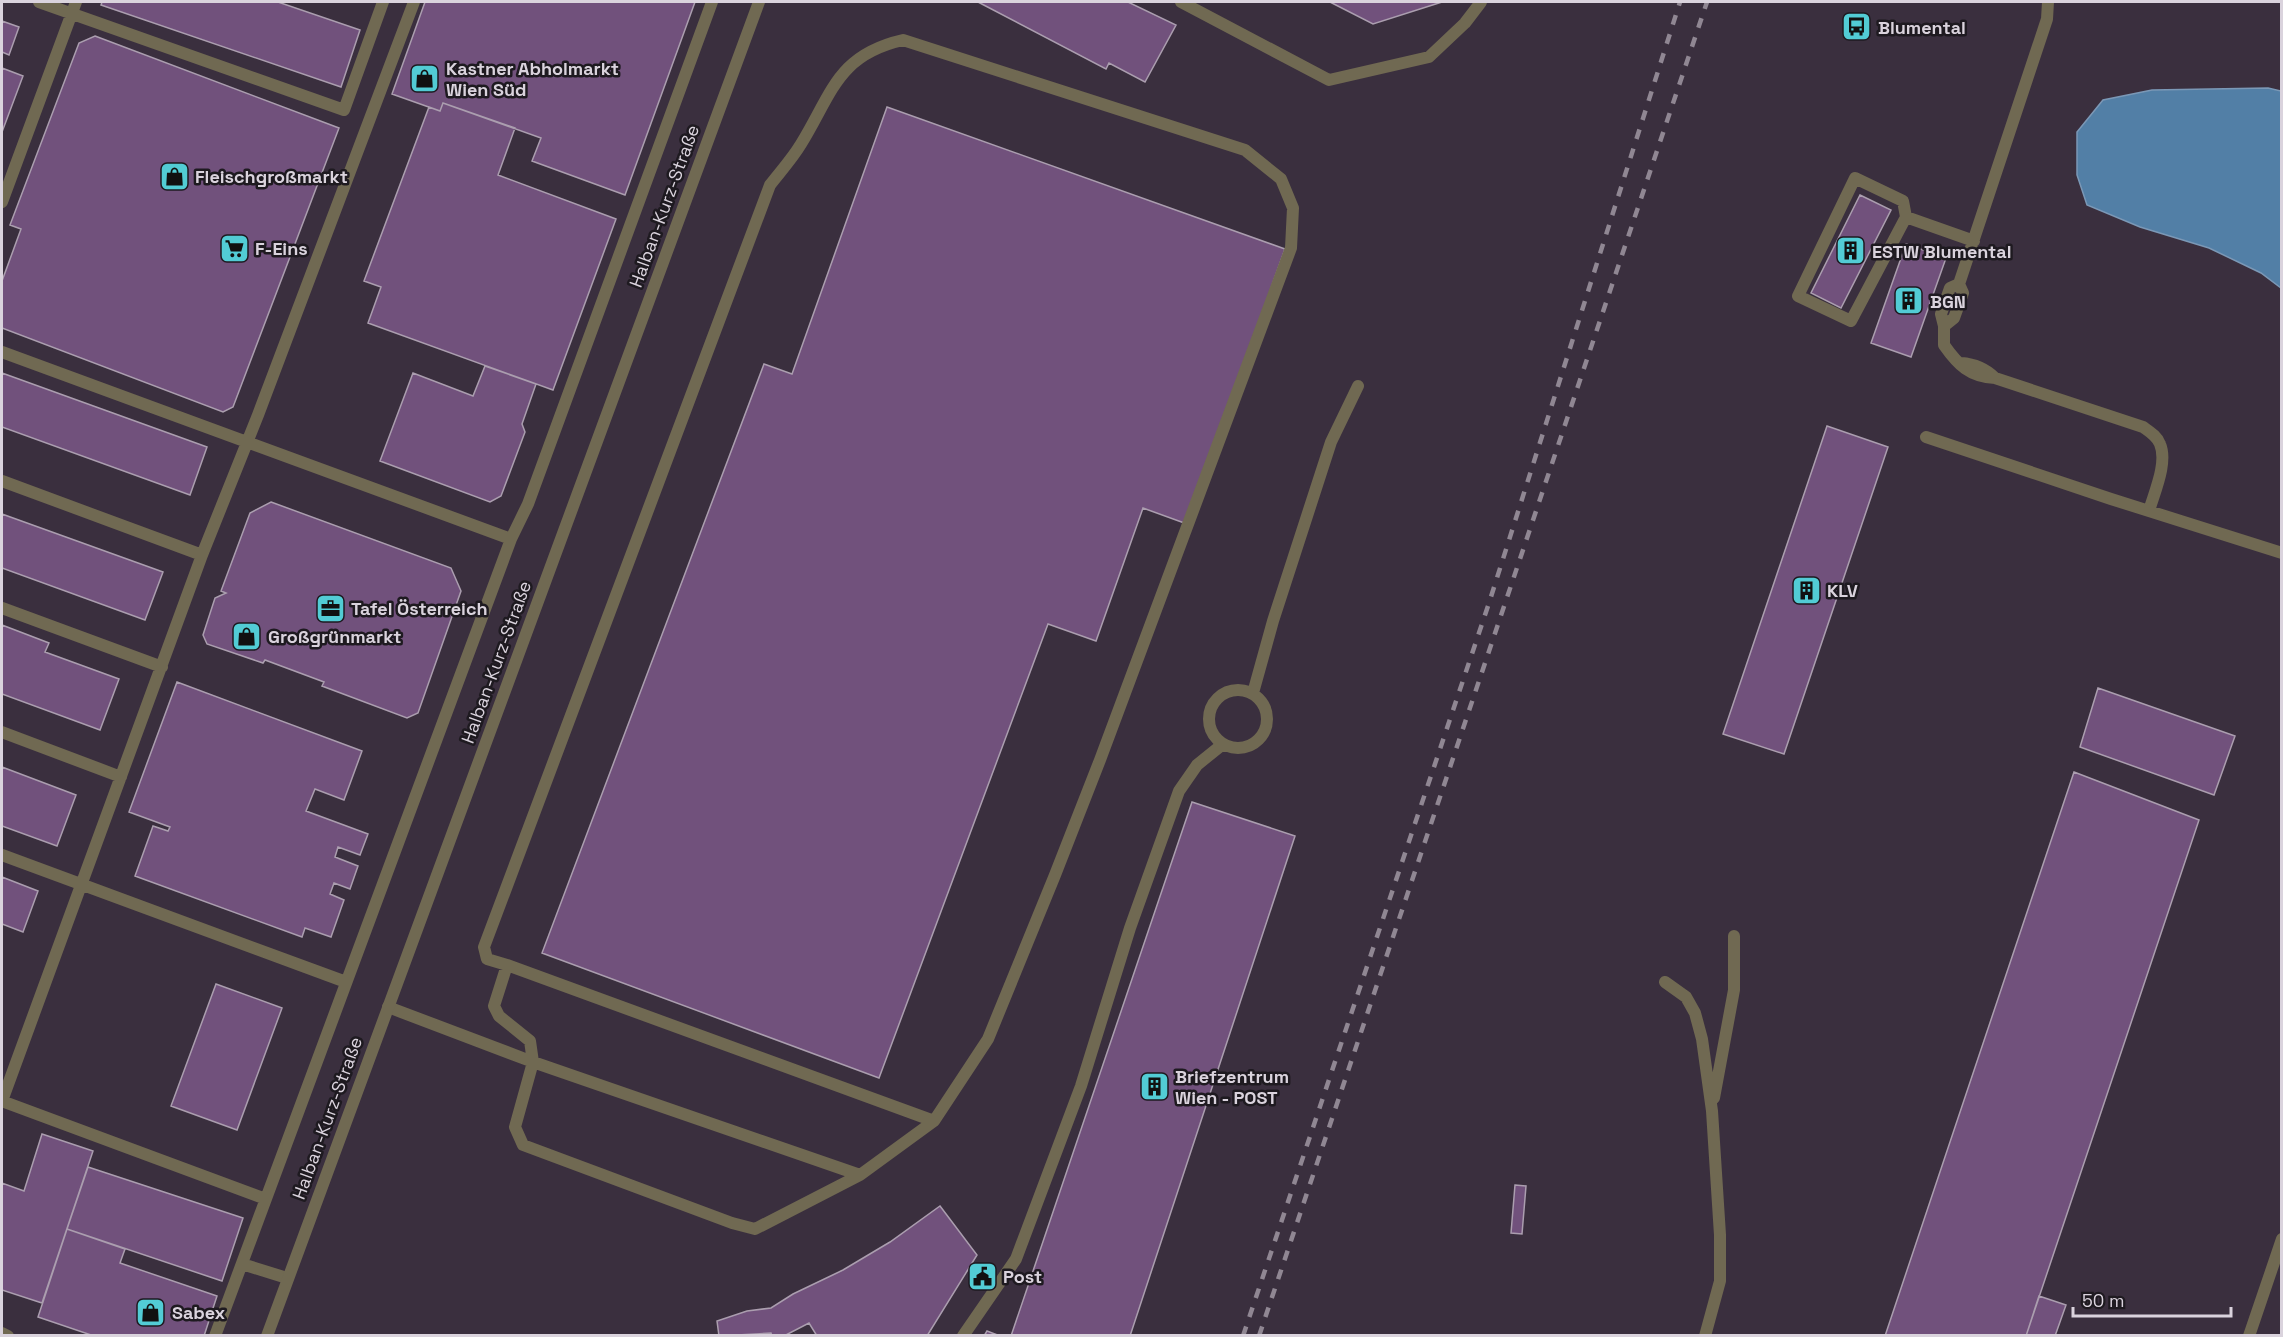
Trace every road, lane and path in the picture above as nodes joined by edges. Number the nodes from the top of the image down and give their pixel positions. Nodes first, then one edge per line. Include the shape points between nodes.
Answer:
1 (39, 2) edge
2 (383, 2) edge
3 (414, 2) edge
4 (712, 2) edge
5 (759, 2) edge
6 (1181, 2) edge
7 (1481, 2) edge
8 (2048, 2) edge
9 (74, 8) edge
10 (2, 202) edge
11 (1906, 217) junction
12 (1974, 241) junction
13 (2, 352) edge
14 (1358, 386) dead end
15 (1926, 437) dead end
16 (247, 442) junction
17 (2, 481) edge
18 (2149, 511) junction
19 (511, 538) junction
20 (2282, 553) edge
21 (202, 555) junction
22 (2, 608) edge
23 (162, 667) junction
24 (1253, 693) junction
25 (2, 732) edge
26 (1223, 744) junction
27 (121, 777) junction
28 (2, 855) edge
29 (82, 884) junction
30 (1734, 936) dead end
31 (507, 965) junction
32 (346, 982) junction
33 (1665, 982) dead end
34 (388, 1007) junction
35 (533, 1062) junction
36 (2, 1101) edge
37 (1712, 1111) junction
38 (934, 1121) junction
39 (860, 1175) junction
40 (266, 1199) junction
41 (2282, 1239) edge
42 (242, 1264) junction
43 (287, 1278) junction
44 (2, 1333) edge
45 (8, 1335) edge
46 (215, 1335) edge
47 (267, 1335) edge
48 (963, 1335) edge
49 (1705, 1335) edge
50 (2249, 1335) edge

1 - 9 street
2 - 9 street via 344,110
3 - 16 street
4 - 19 street via 528,504
5 - 34 street, Halban-Kurz-Straße
6 - 7 street via 1329,80 1429,57
8 - 12 street via 2047,19
9 - 10 street
11 - 11 street via 1903,201 1855,178 1798,296 1851,321
11 - 12 street
12 - 18 street via 1959,284 1963,293 1954,318 1944,326 1944,345 1961,363 1986,369 1995,378 2144,427 2162,446
13 - 16 street
14 - 24 street via 1331,442
15 - 18 street
16 - 19 street
16 - 21 street
17 - 21 street
18 - 20 street
19 - 32 street
21 - 23 street
22 - 23 street
23 - 27 street
24 - 26 street via 1233,689 1223,693 1210,708 1210,728
24 - 26 street via 1266,706 1264,734 1250,746 1232,748
25 - 27 street
26 - 48 street via 1197,765 1179,791 1130,928 1081,1086 1016,1259
27 - 29 street
28 - 29 street
29 - 32 street
29 - 36 street
30 - 37 street via 1734,990
31 - 35 street via 494,1006 499,1016 530,1041
31 - 38 street
31 - 38 street via 487,958 484,947 770,185 800,146 836,81 853,63 881,45 903,40 1245,150 1281,179 1293,208 1290,248 1055,875 988,1039
32 - 40 street
33 - 37 street via 1686,997 1695,1013
34 - 35 street
34 - 43 street, Halban-Kurz-Straße
35 - 39 street
35 - 39 street via 515,1127 523,1145 732,1223 755,1229
36 - 40 street
37 - 49 street via 1720,1281
38 - 39 street
40 - 42 street
41 - 50 street
42 - 43 street
42 - 46 street
43 - 47 street, Halban-Kurz-Straße
44 - 45 street

